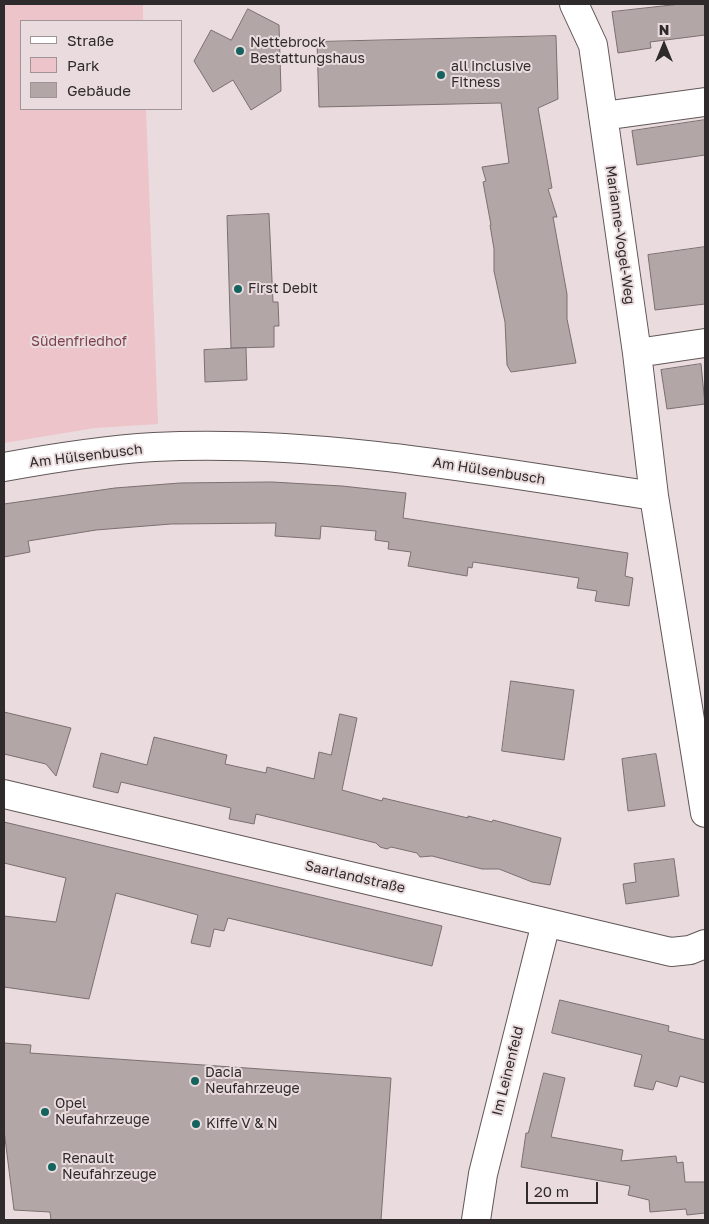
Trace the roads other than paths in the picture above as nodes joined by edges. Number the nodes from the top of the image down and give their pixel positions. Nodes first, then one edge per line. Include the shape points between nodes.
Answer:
1 (574, 4) edge
2 (705, 102) edge
3 (603, 116) junction
4 (705, 343) edge
5 (637, 353) junction
6 (4, 467) edge
7 (654, 496) junction
8 (4, 794) edge
9 (705, 814) edge
10 (546, 923) junction
11 (705, 944) edge
12 (476, 1220) edge

1 - 3 street, Marianne-Vogel-Weg via 593,44
2 - 3 street
3 - 5 street, Marianne-Vogel-Weg
4 - 5 street
5 - 7 street, Marianne-Vogel-Weg
6 - 7 street, Am Hülsenbusch via 154,447 276,449 393,457
7 - 9 street
8 - 10 street, Saarlandstraße
10 - 11 street, Saarlandstraße via 671,952
10 - 12 street, Im Leinenfeld via 483,1174

